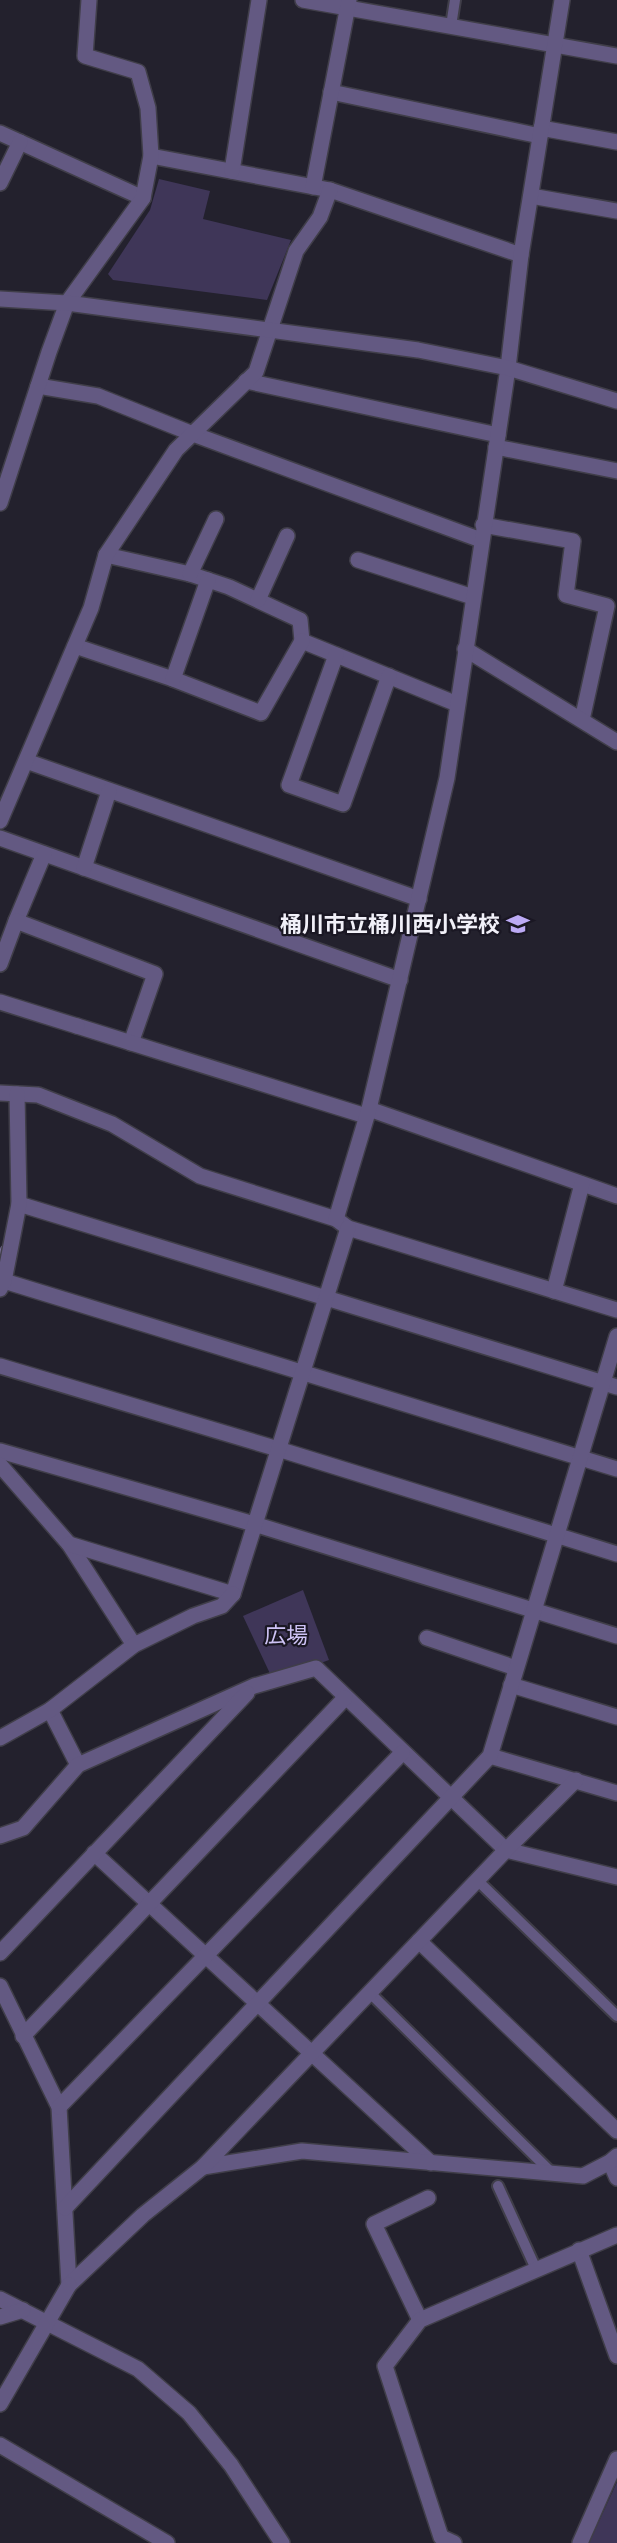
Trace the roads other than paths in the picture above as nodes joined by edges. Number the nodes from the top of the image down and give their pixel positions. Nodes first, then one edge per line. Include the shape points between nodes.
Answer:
1 (89, 0) edge
2 (259, 0) edge
3 (303, 0) edge
4 (455, 0) edge
5 (562, 0) edge
6 (348, 4) edge
7 (451, 26) junction
8 (554, 44) junction
9 (617, 56) edge
10 (331, 92) junction
11 (541, 132) junction
12 (0, 133) edge
13 (20, 142) junction
14 (617, 142) edge
15 (151, 156) junction
16 (232, 171) junction
17 (0, 183) edge
18 (313, 187) junction
19 (330, 190) junction
20 (531, 196) junction
21 (142, 198) junction
22 (617, 211) edge
23 (521, 255) junction
24 (0, 298) edge
25 (67, 303) junction
26 (270, 330) junction
27 (508, 368) junction
28 (246, 381) junction
29 (38, 386) junction
30 (617, 400) edge
31 (193, 434) junction
32 (497, 441) junction
33 (617, 471) edge
34 (0, 503) edge
35 (216, 519) dead end
36 (482, 533) junction
37 (287, 536) dead end
38 (106, 555) junction
39 (358, 560) dead end
40 (190, 574) junction
41 (208, 580) junction
42 (473, 597) junction
43 (258, 600) junction
44 (302, 641) junction
45 (75, 646) junction
46 (465, 649) junction
47 (336, 655) junction
48 (389, 676) junction
49 (173, 679) junction
50 (457, 704) junction
51 (582, 720) junction
52 (617, 742) edge
53 (26, 761) junction
54 (109, 790) junction
55 (0, 821) edge
56 (0, 838) edge
57 (44, 854) junction
58 (84, 868) junction
59 (419, 899) junction
60 (16, 921) junction
61 (0, 964) edge
62 (400, 981) junction
63 (0, 1002) edge
64 (131, 1043) junction
65 (0, 1093) edge
66 (17, 1094) junction
67 (368, 1113) junction
68 (582, 1184) junction
69 (617, 1196) edge
70 (19, 1204) junction
71 (342, 1224) junction
72 (2, 1285) edge
73 (554, 1291) junction
74 (326, 1298) junction
75 (617, 1310) edge
76 (617, 1336) edge
77 (0, 1366) edge
78 (302, 1372) junction
79 (610, 1384) edge
80 (278, 1449) junction
81 (0, 1451) edge
82 (580, 1457) junction
83 (0, 1465) edge
84 (617, 1469) edge
85 (254, 1524) junction
86 (556, 1535) junction
87 (69, 1544) junction
88 (617, 1554) edge
89 (233, 1594) junction
90 (534, 1610) junction
91 (617, 1636) edge
92 (426, 1638) dead end
93 (134, 1645) junction
94 (516, 1668) junction
95 (511, 1685) junction
96 (254, 1686) junction
97 (345, 1698) junction
98 (50, 1710) junction
99 (617, 1717) edge
100 (0, 1738) edge
101 (402, 1753) junction
102 (490, 1756) junction
103 (78, 1765) junction
104 (576, 1780) junction
105 (617, 1793) edge
106 (450, 1798) junction
107 (0, 1836) edge
108 (506, 1850) junction
109 (94, 1853) junction
110 (617, 1877) edge
111 (477, 1880) junction
112 (149, 1904) junction
113 (419, 1941) junction
114 (0, 1953) edge
115 (206, 1957) junction
116 (0, 1986) edge
117 (370, 1993) junction
118 (258, 2004) junction
119 (617, 2016) edge
120 (23, 2036) junction
121 (312, 2054) junction
122 (59, 2107) junction
123 (617, 2131) edge
124 (613, 2159) edge
125 (431, 2163) junction
126 (203, 2167) junction
127 (554, 2174) junction
128 (617, 2178) edge
129 (498, 2186) dead end
130 (428, 2198) dead end
131 (65, 2208) junction
132 (617, 2235) edge
133 (579, 2250) junction
134 (536, 2269) junction
135 (69, 2285) junction
136 (0, 2300) edge
137 (23, 2310) junction
138 (0, 2317) edge
139 (420, 2320) junction
140 (47, 2323) junction
141 (617, 2356) edge
142 (0, 2404) edge
143 (0, 2445) edge
144 (617, 2459) edge
145 (444, 2541) edge
146 (167, 2543) edge
147 (282, 2543) edge
148 (580, 2543) edge

1 - 15 street via 85,56 138,72 148,108
2 - 16 street
3 - 6 street
4 - 7 lane
5 - 8 street
6 - 7 street
6 - 10 street
7 - 8 street
8 - 9 street
8 - 11 street
10 - 11 street
10 - 18 street
11 - 14 street
11 - 20 street
12 - 13 street
13 - 17 street
13 - 21 street
15 - 16 street
15 - 21 street
16 - 18 street
18 - 19 street
19 - 23 street
19 - 26 street via 320,217 296,251
20 - 22 street
20 - 23 street
21 - 25 street
23 - 27 street
24 - 25 street
25 - 26 street
25 - 29 street
26 - 27 street via 418,350
26 - 28 street via 256,372
27 - 30 street
27 - 32 street
28 - 31 street
28 - 32 street
29 - 31 street via 98,396
29 - 34 street
31 - 36 street
31 - 38 street via 176,450
32 - 33 street
32 - 36 street
35 - 40 street
36 - 42 street
36 - 51 street via 573,541 566,595 607,606
37 - 43 street
38 - 40 street
38 - 45 street
39 - 42 street
40 - 41 street
41 - 43 street
41 - 49 street
42 - 46 street
43 - 44 street via 300,620
44 - 47 street
44 - 49 street via 261,713
45 - 49 street
45 - 53 street
46 - 50 street
46 - 51 street
47 - 48 street
47 - 48 street via 289,785 343,804
48 - 50 street
50 - 59 street via 447,778
51 - 52 street
53 - 54 street
53 - 55 street
54 - 58 street
54 - 59 street
56 - 57 street
57 - 58 street
57 - 60 street
58 - 62 street
59 - 62 street
60 - 61 street
60 - 64 street via 155,974
62 - 67 street
63 - 64 street
64 - 67 street
65 - 66 street
66 - 70 street
66 - 71 street via 38,1095 112,1124 200,1176
67 - 68 street
67 - 71 street
68 - 69 street
68 - 73 street
70 - 72 street
70 - 74 street
71 - 73 street
71 - 74 street
72 - 78 street
73 - 75 street
74 - 78 street
74 - 79 street
76 - 79 street
77 - 80 street
78 - 80 street
78 - 82 street
79 - 82 street
80 - 85 street
80 - 86 street
81 - 85 street
82 - 84 street
82 - 86 street
83 - 87 street
85 - 89 street
85 - 90 street
86 - 88 street
86 - 90 street
87 - 89 street
87 - 93 street
89 - 93 street via 222,1606
90 - 91 street
90 - 94 street
92 - 94 street
93 - 98 street
94 - 95 street
95 - 99 street
95 - 102 street
96 - 97 street via 316,1668
96 - 103 street
96 - 109 street
97 - 101 street
97 - 112 street
98 - 100 street
98 - 103 street
101 - 106 street
101 - 115 street
102 - 104 street
102 - 106 street
103 - 107 street via 23,1828
104 - 105 street
104 - 108 street
106 - 108 street
106 - 118 street
108 - 110 street
108 - 111 street
109 - 112 street
109 - 114 street
111 - 113 street
111 - 119 lane
112 - 115 street
112 - 120 street
113 - 117 street
113 - 123 street
115 - 118 street
115 - 122 street
116 - 120 street
117 - 121 street
117 - 127 lane
118 - 121 street
118 - 131 street
120 - 122 street
121 - 125 street
121 - 126 street
122 - 131 street
124 - 127 street via 583,2176
124 - 128 street
125 - 126 street via 302,2151
125 - 127 street
126 - 135 street via 143,2215
129 - 134 lane
130 - 139 street via 374,2224
131 - 135 street
132 - 133 street
133 - 134 street
133 - 141 street
134 - 139 street
135 - 140 street
136 - 137 street
137 - 138 street
137 - 140 street
139 - 145 street via 385,2366
140 - 142 street
140 - 147 street via 138,2369 189,2413 231,2465
143 - 146 street
144 - 148 street

